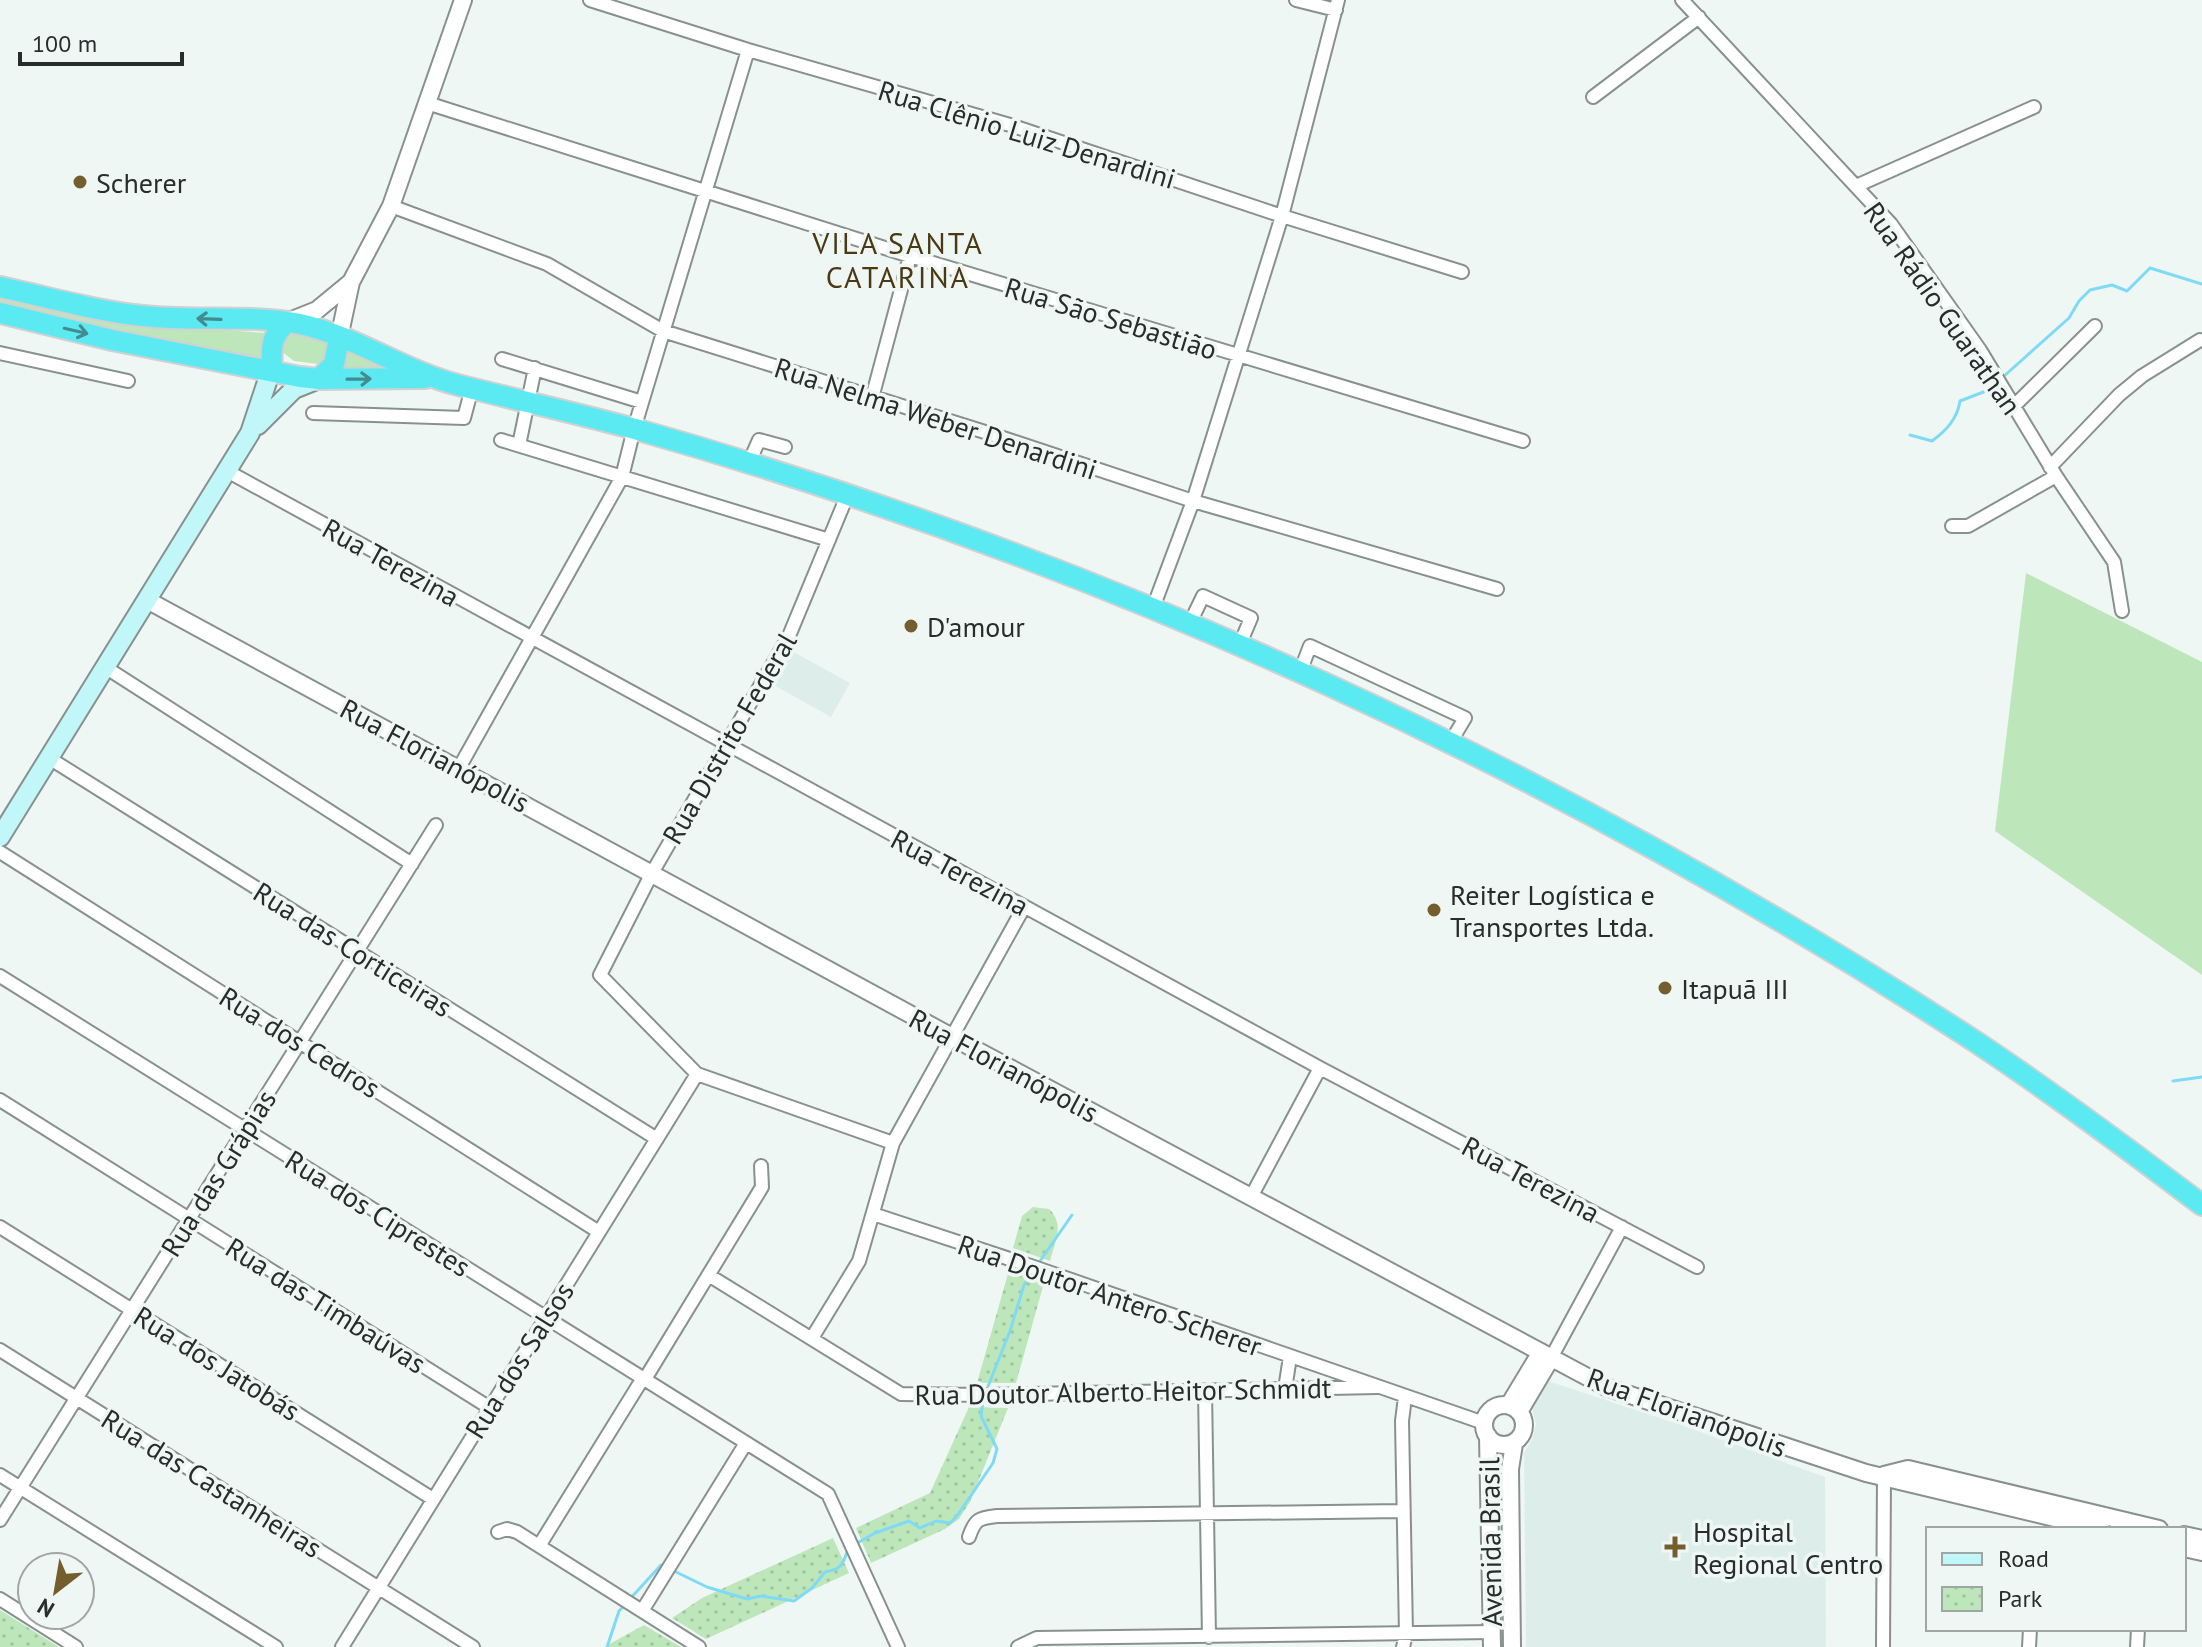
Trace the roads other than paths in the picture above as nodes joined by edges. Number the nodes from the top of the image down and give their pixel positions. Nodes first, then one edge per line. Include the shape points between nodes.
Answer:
1 (463, 0) edge
2 (590, 0) edge
3 (1296, 0) edge
4 (1682, 0) edge
5 (1337, 5) edge
6 (1699, 17) junction
7 (748, 50) junction
8 (1593, 97) dead end
9 (427, 103) junction
10 (2034, 107) dead end
11 (1856, 186) junction
12 (706, 190) junction
13 (391, 206) junction
14 (1282, 216) junction
15 (910, 256) junction
16 (1462, 272) dead end
17 (351, 282) junction
18 (0, 287) edge
19 (0, 313) edge
20 (287, 322) junction
21 (2095, 326) dead end
22 (663, 331) junction
23 (339, 338) junction
24 (2200, 340) dead end
25 (0, 353) edge
26 (1238, 357) junction
27 (502, 359) dead end
28 (535, 368) junction
29 (271, 370) junction
30 (433, 378) junction
31 (319, 379) junction
32 (128, 381) dead end
33 (472, 388) junction
34 (872, 398) junction
35 (642, 402) junction
36 (528, 403) junction
37 (2014, 406) junction
38 (313, 413) dead end
39 (634, 429) junction
40 (250, 433) junction
41 (501, 440) dead end
42 (1523, 441) dead end
43 (519, 445) junction
44 (785, 447) dead end
45 (748, 465) junction
46 (227, 471) junction
47 (2053, 472) junction
48 (622, 477) junction
49 (847, 496) junction
50 (1193, 501) junction
51 (1952, 526) dead end
52 (829, 540) junction
53 (1497, 589) dead end
54 (147, 600) junction
55 (1153, 608) junction
56 (2122, 611) dead end
57 (1190, 623) junction
58 (532, 639) junction
59 (1240, 644) junction
60 (105, 667) junction
61 (1300, 672) junction
62 (1370, 673) junction
63 (1356, 699) junction
64 (1428, 700) junction
65 (1414, 726) junction
66 (1450, 743) junction
67 (725, 745) junction
68 (49, 758) junction
69 (459, 768) junction
70 (436, 825) dead end
71 (0, 837) edge
72 (0, 852) edge
73 (412, 864) junction
74 (652, 873) junction
75 (1024, 907) junction
76 (357, 951) junction
77 (0, 976) edge
78 (952, 1037) junction
79 (300, 1042) junction
80 (1320, 1068) junction
81 (697, 1074) junction
82 (0, 1100) edge
83 (245, 1130) junction
84 (657, 1139) junction
85 (893, 1143) junction
86 (761, 1166) dead end
87 (1251, 1197) junction
88 (2202, 1205) edge
89 (873, 1214) junction
90 (189, 1219) junction
91 (0, 1227) edge
92 (1622, 1227) junction
93 (599, 1232) junction
94 (1697, 1267) dead end
95 (710, 1276) junction
96 (132, 1310) junction
97 (546, 1318) junction
98 (812, 1338) junction
99 (0, 1350) edge
100 (1546, 1355) junction
101 (1290, 1357) junction
102 (644, 1379) junction
103 (1377, 1387) junction
104 (1285, 1389) junction
105 (1205, 1391) junction
106 (1405, 1397) junction
107 (77, 1398) junction
108 (490, 1408) junction
109 (1514, 1408) junction
110 (1486, 1430) junction
111 (746, 1443) junction
112 (1514, 1444) junction
113 (0, 1475) edge
114 (1884, 1475) junction
115 (20, 1488) junction
116 (433, 1499) junction
117 (1403, 1511) junction
118 (1207, 1513) junction
119 (2035, 1514) edge
120 (0, 1520) edge
121 (2092, 1527) edge
122 (2142, 1527) edge
123 (498, 1532) dead end
124 (969, 1537) dead end
125 (539, 1546) junction
126 (378, 1588) junction
127 (0, 1599) edge
128 (642, 1611) junction
129 (1209, 1637) junction
130 (1492, 1640) edge
131 (1274, 1641) edge
132 (1404, 1641) edge
133 (1148, 1642) edge
134 (76, 1647) edge
135 (276, 1647) edge
136 (342, 1647) edge
137 (473, 1647) edge
138 (699, 1647) edge
139 (898, 1647) edge
140 (1018, 1647) edge
141 (1512, 1647) edge
142 (1883, 1647) edge

1 - 9 street
2 - 7 street, Rua Clênio Luiz Denardini
3 - 5 street
4 - 6 street, Rua Rádio Guarathan
5 - 14 street
6 - 8 street
6 - 11 street, Rua Rádio Guarathan
7 - 12 street
7 - 14 street, Rua Clênio Luiz Denardini via 1010,125
9 - 12 street, Rua São Sebastião
9 - 13 street
10 - 11 street
11 - 37 street, Rua Rádio Guarathan via 1891,224
12 - 15 street, Rua São Sebastião
12 - 22 street
13 - 17 street
13 - 22 street, Rua Nelma Weber Denardini via 547,264
14 - 16 street, Rua Clênio Luiz Denardini
14 - 26 street
15 - 26 street, Rua São Sebastião
15 - 34 street
17 - 20 street via 317,310
17 - 23 street
20 -> 18 highway via 140,316
19 -> 29 highway
20 - 23 highway
20 - 29 highway via 275,333
21 - 37 street
22 - 34 street, Rua Nelma Weber Denardini
22 - 35 street
23 - 30 highway
23 - 31 highway via 334,364
24 - 47 street via 2119,395
25 - 32 street
26 - 42 street, Rua São Sebastião
26 - 50 street
27 - 28 street
28 - 35 street
28 - 36 street
29 - 31 highway
29 - 40 main road
31 -> 30 highway
30 - 33 highway
31 - 40 main road via 294,389
33 - 36 highway
33 - 38 street via 464,418
34 - 50 street, Rua Nelma Weber Denardini
35 - 39 street
36 - 39 highway
36 - 43 street
37 - 47 street, Rua Rádio Guarathan
39 - 45 highway
39 - 48 street
40 - 46 main road
41 - 43 street
43 - 48 street
44 - 45 street via 759,440
45 - 49 highway
46 - 54 main road
46 - 58 street, Rua Terezina
47 - 51 street via 1968,526
47 - 56 street, Rua Rádio Guarathan via 2114,562
48 - 52 street
48 - 58 street
49 - 52 street, Rua Distrito Federal
49 - 55 highway
50 - 53 street, Rua Nelma Weber Denardini
50 - 55 street
52 - 67 street, Rua Distrito Federal via 789,636
54 - 60 main road
54 - 69 street, Rua Florianópolis
55 - 57 highway
57 - 59 highway
57 - 59 street via 1203,596 1251,618
58 - 67 street, Rua Terezina
58 - 69 street
59 - 61 highway
60 - 68 main road
60 - 73 street
61 - 62 street via 1310,646
61 - 63 highway
62 - 63 street
62 - 64 street
63 - 65 highway
64 - 65 street
64 - 66 street via 1465,718
65 - 66 highway
66 - 88 highway via 1672,859 1840,956 1980,1045
67 - 74 street, Rua Distrito Federal
67 - 75 street, Rua Terezina
68 - 71 main road
68 - 76 street, Rua das Corticeiras
69 - 74 street, Rua Florianópolis
70 - 73 street, Rua das Grápias
72 - 79 street, Rua dos Cedros
73 - 76 street, Rua das Grápias
74 - 78 street, Rua Florianópolis
74 - 81 street, Rua Distrito Federal via 600,975
75 - 78 street
75 - 80 street, Rua Terezina
76 - 79 street, Rua das Grápias
76 - 84 street, Rua das Corticeiras
77 - 83 street, Rua dos Ciprestes
78 - 85 street
78 - 87 street, Rua Florianópolis
79 - 83 street, Rua das Grápias
79 - 93 street, Rua dos Cedros
80 - 87 street
80 - 92 street, Rua Terezina
81 - 84 street, Rua dos Salsos
81 - 85 street
82 - 90 street, Rua das Timbaúvas
83 - 90 street, Rua das Grápias
83 - 97 street, Rua dos Ciprestes
84 - 93 street, Rua dos Salsos
85 - 89 street
86 - 95 street via 762,1187
87 - 100 street, Rua Florianópolis
89 - 98 street via 859,1261
89 - 101 street, Rua Doutor Antero Scherer
90 - 96 street, Rua das Grápias
90 - 108 street, Rua das Timbaúvas
91 - 96 street, Rua dos Jatobás
92 - 94 street, Rua Terezina
92 - 100 street
93 - 97 street, Rua dos Salsos
95 - 98 street, Rua Doutor Alberto Heitor Schmidt
95 - 102 street
96 - 107 street, Rua das Grápias
96 - 116 street, Rua dos Jatobás
97 - 102 street, Rua dos Ciprestes
97 - 108 street, Rua dos Salsos
98 - 105 street, Rua Doutor Alberto Heitor Schmidt via 901,1394
99 - 107 street, Rua das Castanheiras
100 - 109 street, Avenida Brasil
100 - 114 street, Rua Florianópolis via 1620,1393
101 - 103 street, Rua Doutor Antero Scherer
101 - 104 street
102 - 111 street, Rua dos Ciprestes
102 - 125 street
103 - 104 street, Rua Doutor Alberto Heitor Schmidt
103 - 106 street, Rua Doutor Antero Scherer
104 - 105 street, Rua Doutor Alberto Heitor Schmidt
105 - 118 street
106 - 110 street, Rua Doutor Antero Scherer
106 - 117 street
107 - 115 street, Rua das Grápias
107 - 126 street, Rua das Castanheiras
108 - 116 street, Rua dos Salsos
109 - 110 street, Avenida Brasil via 1499,1406 1489,1412
109 - 112 street, Avenida Brasil via 1524,1421
110 - 112 street, Avenida Brasil via 1503,1446
110 - 130 street, Avenida Brasil
111 - 128 street
111 - 139 street, Rua dos Ciprestes via 828,1494
112 - 141 street, Avenida Brasil
113 - 115 street
114 - 119 street, Rua Florianópolis
114 - 142 street
115 - 120 street, Rua das Grápias
115 - 135 street
116 - 126 street, Rua dos Salsos
117 - 118 street
117 - 132 street
118 - 124 street via 978,1518
118 - 129 street
119 - 121 street, Rua Florianópolis
119 - 122 street, Rua Florianópolis
123 - 125 street via 517,1532
125 - 128 street
126 - 136 street, Rua dos Salsos
126 - 137 street, Rua das Castanheiras
127 - 134 street
128 - 138 street
129 - 131 street
129 - 133 street
130 - 132 street
131 - 132 street
133 - 140 street via 1037,1638

